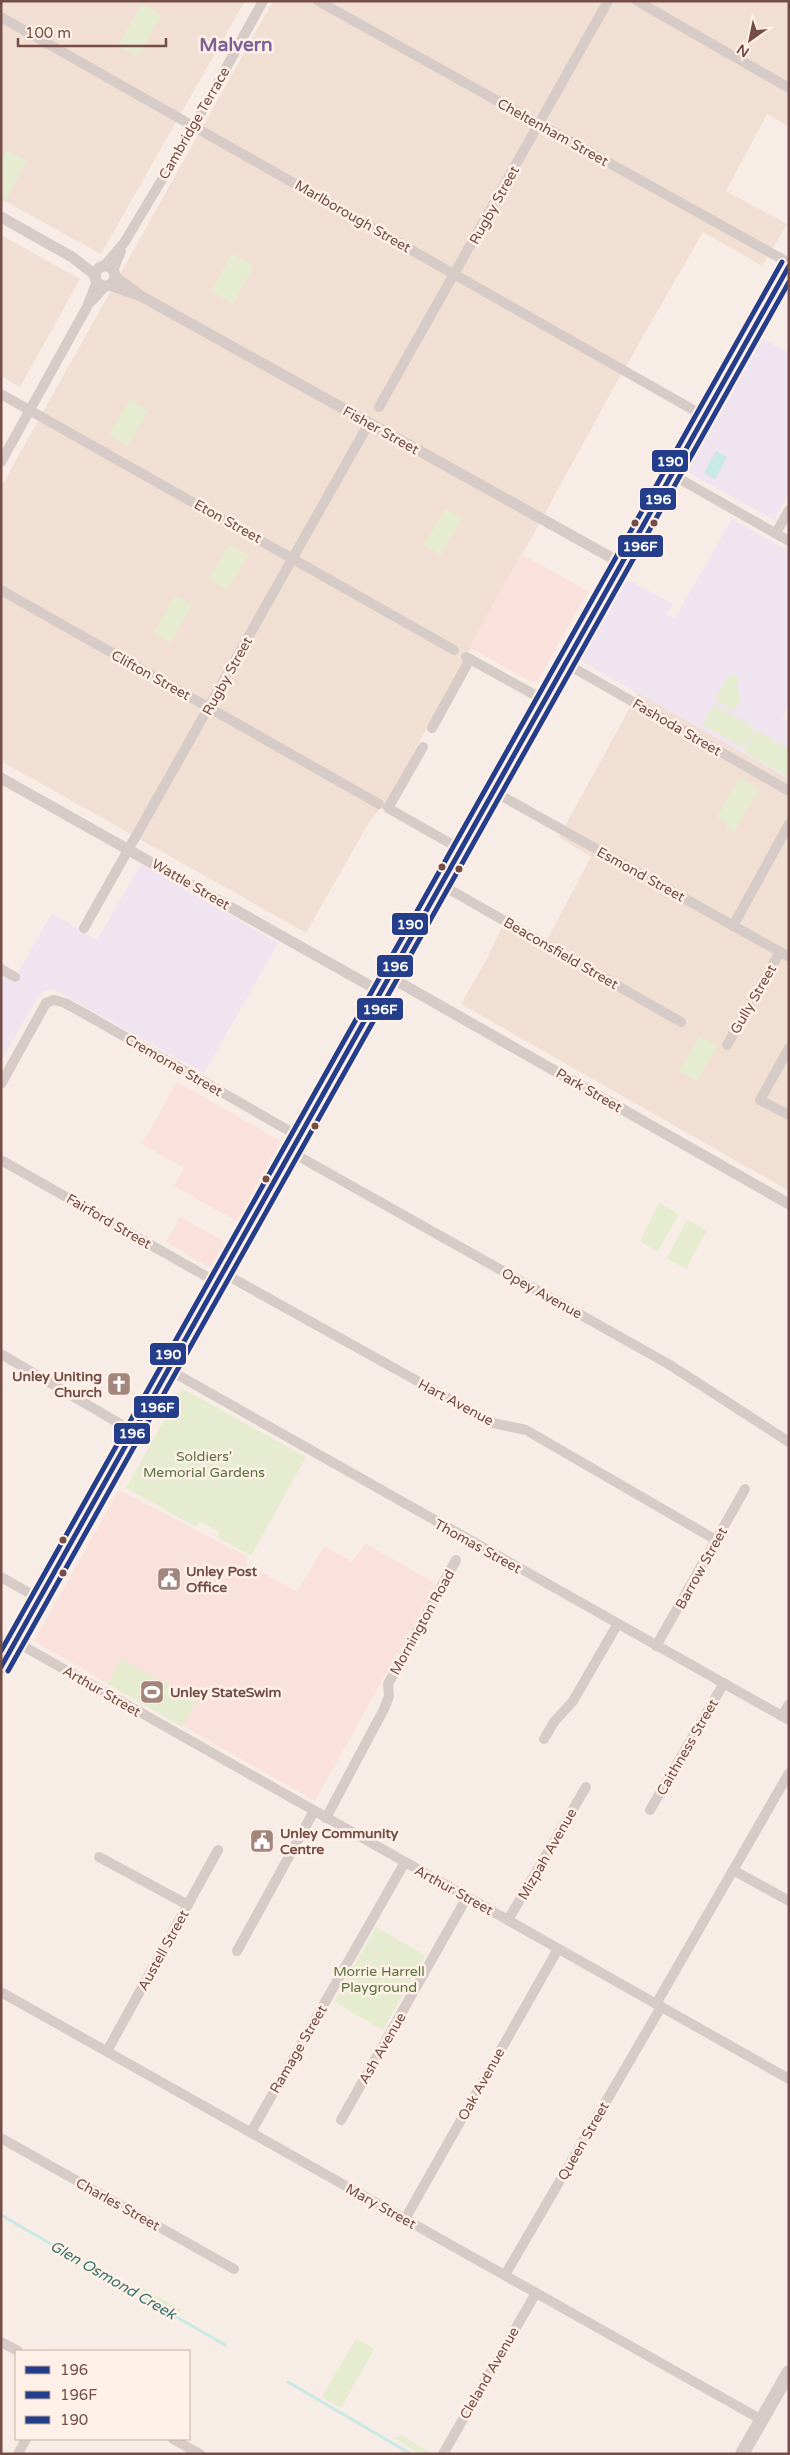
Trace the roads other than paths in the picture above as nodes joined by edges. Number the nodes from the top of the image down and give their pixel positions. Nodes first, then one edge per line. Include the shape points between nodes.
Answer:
1 (263, 1) edge
2 (318, 1) edge
3 (608, 1) edge
4 (637, 1) edge
5 (1, 17) edge
6 (789, 88) edge
7 (540, 124) junction
8 (194, 126) junction
9 (1, 217) edge
10 (789, 264) edge
11 (455, 274) junction
12 (105, 276) junction
13 (1, 394) edge
14 (379, 407) dead end
15 (29, 410) junction
16 (704, 416) junction
17 (369, 423) junction
18 (1, 462) edge
19 (671, 474) junction
20 (789, 510) edge
21 (776, 533) junction
22 (789, 541) edge
23 (292, 557) junction
24 (621, 563) junction
25 (1, 590) edge
26 (454, 650) dead end
27 (565, 663) junction
28 (544, 700) junction
29 (210, 707) junction
30 (432, 728) dead end
31 (423, 747) dead end
32 (1, 778) edge
33 (493, 791) junction
34 (789, 791) edge
35 (383, 806) junction
36 (789, 824) edge
37 (129, 848) junction
38 (460, 850) junction
39 (440, 884) junction
40 (733, 926) junction
41 (84, 928) dead end
42 (784, 955) edge
43 (1, 969) edge
44 (388, 976) junction
45 (15, 977) dead end
46 (381, 992) junction
47 (681, 1022) dead end
48 (727, 1045) dead end
49 (789, 1048) edge
50 (1, 1084) edge
51 (789, 1115) edge
52 (300, 1137) junction
53 (291, 1152) junction
54 (1, 1160) edge
55 (789, 1204) edge
56 (220, 1278) junction
57 (1, 1354) edge
58 (168, 1370) junction
59 (134, 1432) junction
60 (789, 1442) edge
61 (745, 1490) dead end
62 (716, 1540) junction
63 (456, 1560) dead end
64 (1, 1577) edge
65 (40, 1599) junction
66 (617, 1625) junction
67 (16, 1642) junction
68 (656, 1646) junction
69 (1, 1668) edge
70 (724, 1683) junction
71 (789, 1704) edge
72 (786, 1718) edge
73 (544, 1738) dead end
74 (789, 1773) edge
75 (586, 1787) dead end
76 (650, 1810) dead end
77 (314, 1811) junction
78 (326, 1818) junction
79 (218, 1850) dead end
80 (99, 1857) dead end
81 (405, 1862) junction
82 (733, 1870) junction
83 (467, 1897) junction
84 (789, 1901) edge
85 (188, 1905) junction
86 (508, 1920) junction
87 (558, 1949) junction
88 (237, 1952) dead end
89 (1, 1992) edge
90 (658, 2006) junction
91 (107, 2051) junction
92 (789, 2079) edge
93 (341, 2120) dead end
94 (251, 2132) junction
95 (1, 2138) edge
96 (405, 2219) junction
97 (234, 2269) dead end
98 (505, 2275) junction
99 (536, 2293) junction
100 (1, 2342) edge
101 (16, 2350) edge
102 (789, 2372) edge
103 (762, 2420) junction
104 (25, 2440) edge
105 (175, 2440) edge
106 (18, 2454) edge
107 (200, 2454) edge
108 (443, 2454) edge
109 (742, 2454) edge

1 - 8 street, Cambridge Terrace
2 - 7 street, Cheltenham Street
3 - 7 street, Rugby Street
4 - 6 street
5 - 8 street, Marlborough Street
7 - 10 street, Cheltenham Street
7 - 11 street, Rugby Street
8 - 11 street, Marlborough Street
8 - 12 street, Cambridge Terrace
9 - 12 street, Fisher Street
10 - 16 main road
11 - 14 street, Rugby Street
11 - 16 street, Marlborough Street
12 - 15 street, Cambridge Terrace
12 - 17 street, Fisher Street
13 - 15 street, Eton Street
15 - 18 street, Cambridge Terrace
15 - 23 street, Eton Street
16 - 19 main road
17 - 23 street, Rugby Street
17 - 24 street, Fisher Street
19 - 21 street
19 - 24 main road
20 - 21 street
21 - 22 street
23 - 26 street, Eton Street
23 - 29 street, Rugby Street
24 - 27 main road
25 - 29 street, Clifton Street
27 - 28 main road
27 - 34 street, Fashoda Street
28 - 30 street via 468,658
28 - 33 main road
29 - 35 street, Clifton Street
29 - 37 street, Rugby Street
31 - 35 street
32 - 37 street, Wattle Street
33 - 38 main road
33 - 40 street, Esmond Street
35 - 38 street, Clifton Street
36 - 40 street
37 - 41 street, Rugby Street
37 - 46 street, Wattle Street
38 - 39 main road
39 - 44 main road
39 - 47 street, Beaconsfield Street
40 - 42 street, Esmond Street
42 - 48 street, Gully Street
43 - 45 street
44 - 46 main road
44 - 55 street, Park Street
46 - 52 main road
49 - 51 street via 760,1100
50 - 52 street, Cremorne Street via 46,1003 54,1000 65,1003
52 - 53 main road
53 - 56 main road
53 - 60 street, Opey Avenue via 670,1365
54 - 56 street, Fairford Street
56 - 58 main road
56 - 62 street, Hart Avenue via 493,1423 526,1430
57 - 59 street
58 - 59 main road
58 - 66 street, Thomas Street
59 - 65 main road
61 - 62 street, Barrow Street
62 - 68 street, Barrow Street
63 - 78 street, Mornington Road via 388,1684 389,1696 384,1709
64 - 65 street
65 - 67 main road
66 - 68 street, Thomas Street
66 - 73 street via 573,1701
67 - 69 main road
67 - 77 street, Arthur Street
68 - 70 street, Thomas Street
70 - 72 street, Thomas Street
70 - 76 street, Caithness Street
71 - 72 street
74 - 82 street, Queen Street
75 - 86 street, Mizpah Avenue
77 - 78 street, Arthur Street
77 - 88 street
78 - 81 street, Arthur Street
79 - 85 street, Austell Street
80 - 85 street
81 - 83 street, Arthur Street
81 - 94 street, Ramage Street
82 - 84 street
82 - 90 street, Queen Street
83 - 86 street, Arthur Street
83 - 93 street, Ash Avenue
85 - 91 street, Austell Street
86 - 87 street, Arthur Street
87 - 90 street, Arthur Street
87 - 96 street, Oak Avenue
89 - 91 street, Mary Street
90 - 92 street, Arthur Street
90 - 98 street, Queen Street
91 - 94 street, Mary Street
94 - 96 street, Mary Street
95 - 97 street, Charles Street
96 - 98 street, Mary Street
98 - 99 street, Mary Street
99 - 103 street, Mary Street
99 - 108 street, Cleland Avenue
100 - 101 street
102 - 103 main road
103 - 109 main road
104 - 106 street
105 - 107 street

